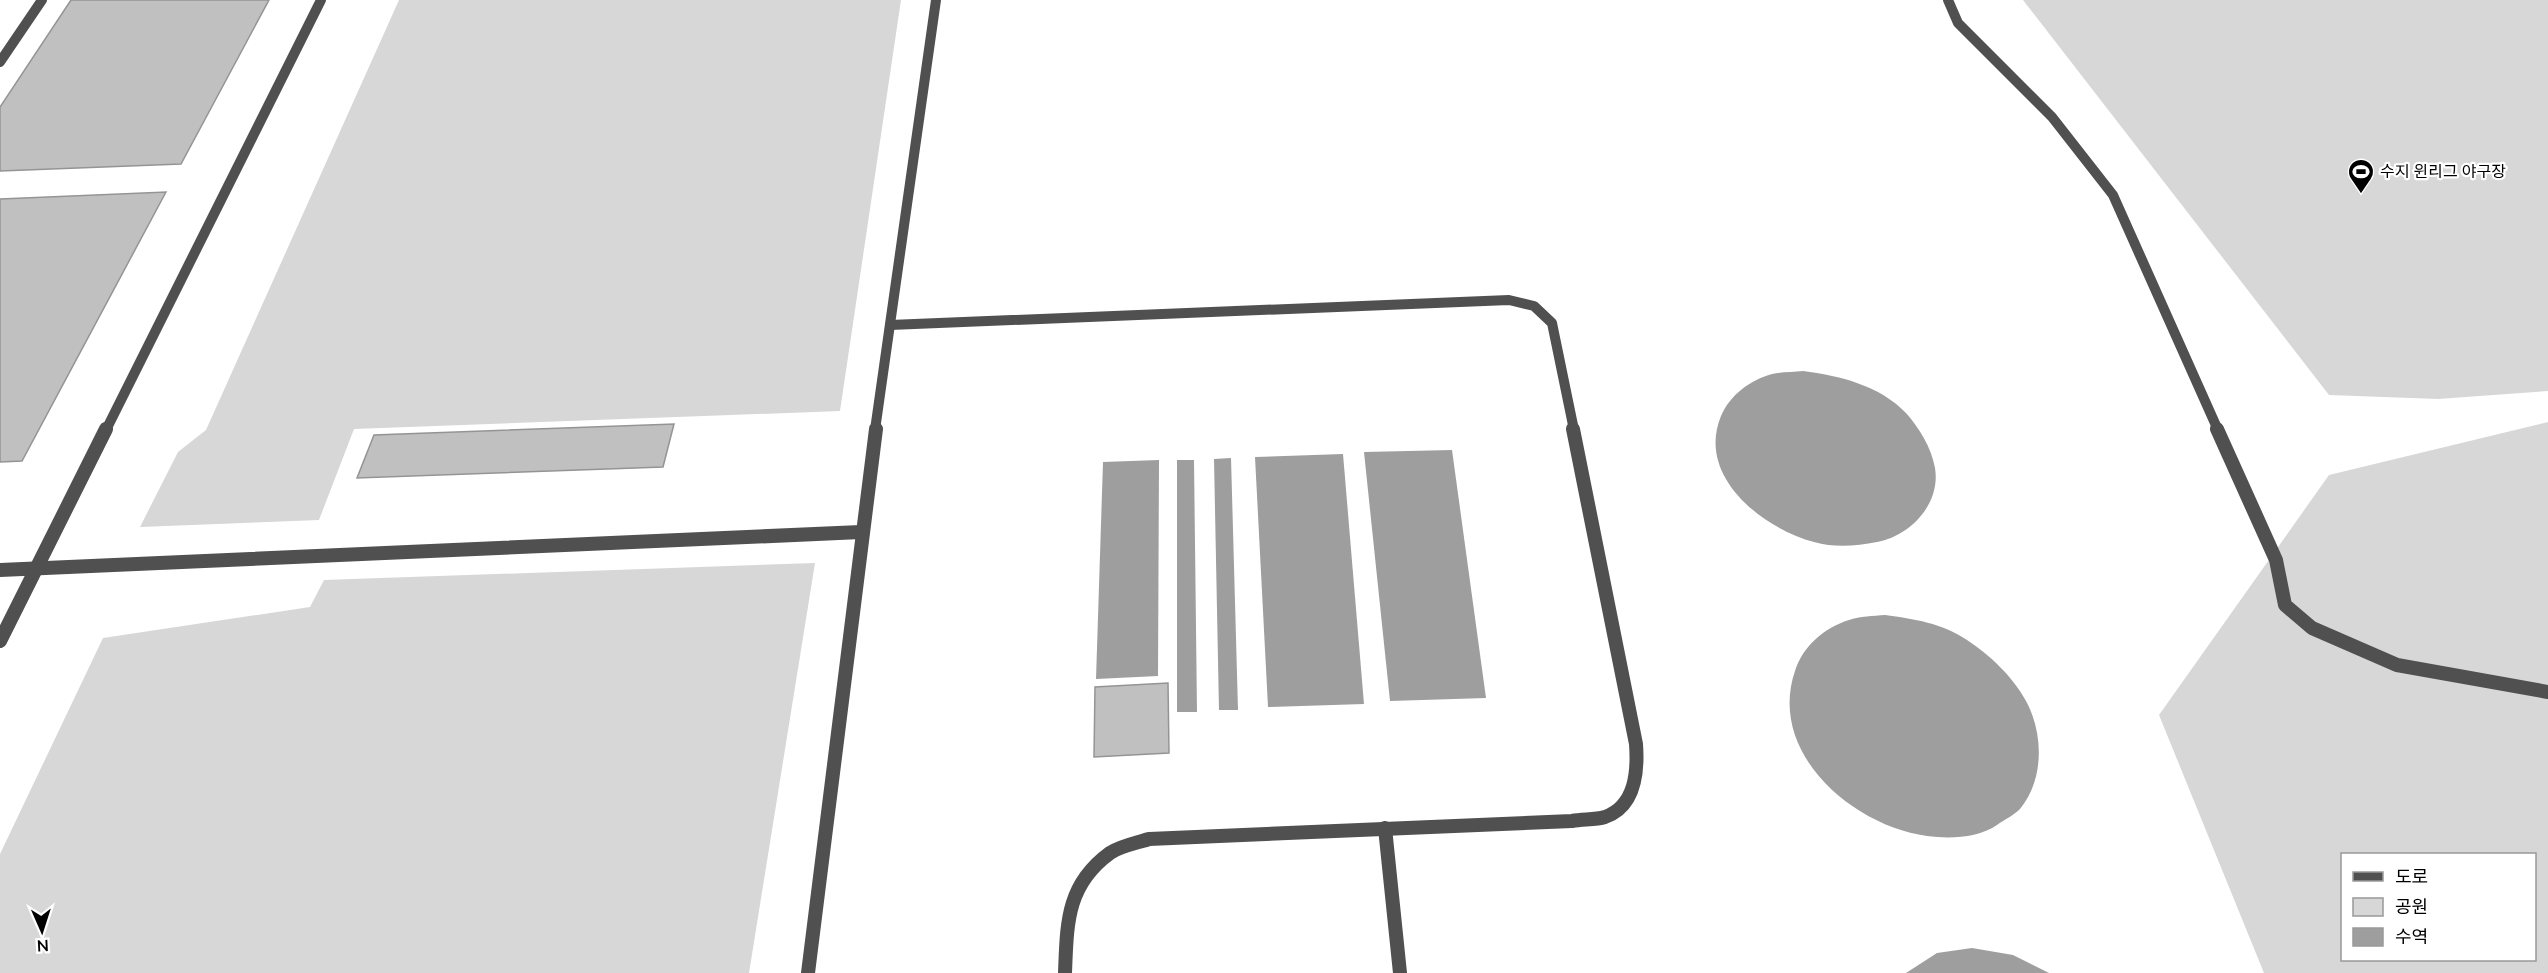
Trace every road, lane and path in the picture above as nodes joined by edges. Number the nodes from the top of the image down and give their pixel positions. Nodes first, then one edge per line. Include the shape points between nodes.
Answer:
1 (42, 0) edge
2 (321, 0) edge
3 (936, 0) edge
4 (1948, 0) edge
5 (0, 62) edge
6 (890, 325) junction
7 (861, 532) junction
8 (38, 568) junction
9 (0, 570) edge
10 (0, 641) edge
11 (2548, 692) edge
12 (1386, 828) junction
13 (808, 973) edge
14 (1065, 973) edge
15 (1400, 973) edge

1 - 5 street
2 - 8 street
3 - 6 street
4 - 11 street via 1958,23 2052,117 2113,195 2276,560 2285,604 2312,628 2397,665
6 - 7 street
6 - 12 street via 1465,300 1509,300 1534,306 1552,323 1632,717 1639,765 1630,796 1608,815 1572,821
7 - 8 street
7 - 13 street
8 - 9 street
8 - 10 street
12 - 14 street via 1149,839 1111,852 1084,878 1068,914
12 - 15 street

